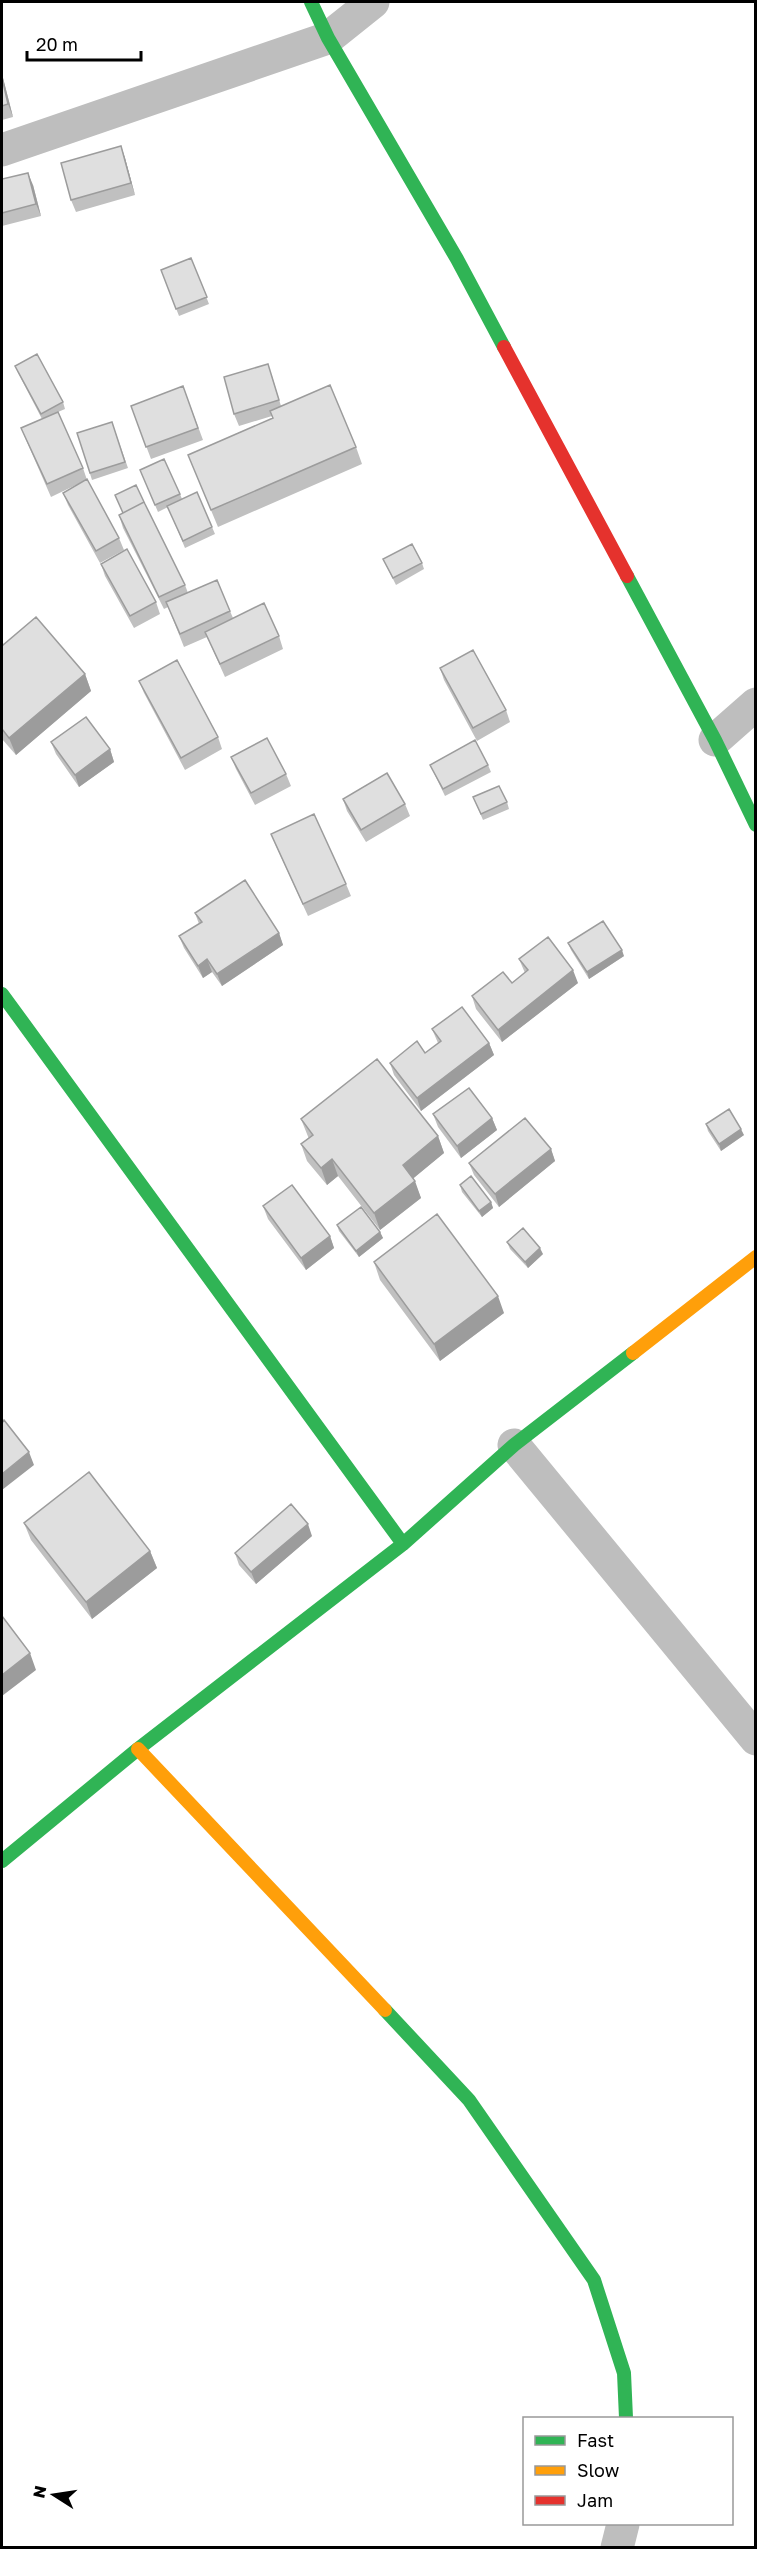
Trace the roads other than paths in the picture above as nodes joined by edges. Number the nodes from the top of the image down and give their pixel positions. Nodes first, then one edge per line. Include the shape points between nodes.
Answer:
1 (311, 2) edge
2 (373, 2) edge
3 (328, 38) junction
4 (2, 150) edge
5 (756, 704) edge
6 (715, 740) junction
7 (756, 825) edge
8 (2, 994) edge
9 (756, 1257) edge
10 (514, 1445) junction
11 (403, 1545) junction
12 (756, 1740) edge
13 (138, 1749) junction
14 (2, 1861) edge
15 (626, 2417) edge
16 (622, 2525) edge
17 (617, 2547) edge

1 - 3 street
2 - 3 street
3 - 4 street
3 - 6 street via 457,259
5 - 6 street
6 - 7 street
8 - 11 street
9 - 10 street
10 - 11 street
10 - 12 street
11 - 13 street
13 - 14 street
13 - 15 street via 469,2100 594,2280 624,2373
16 - 17 street

